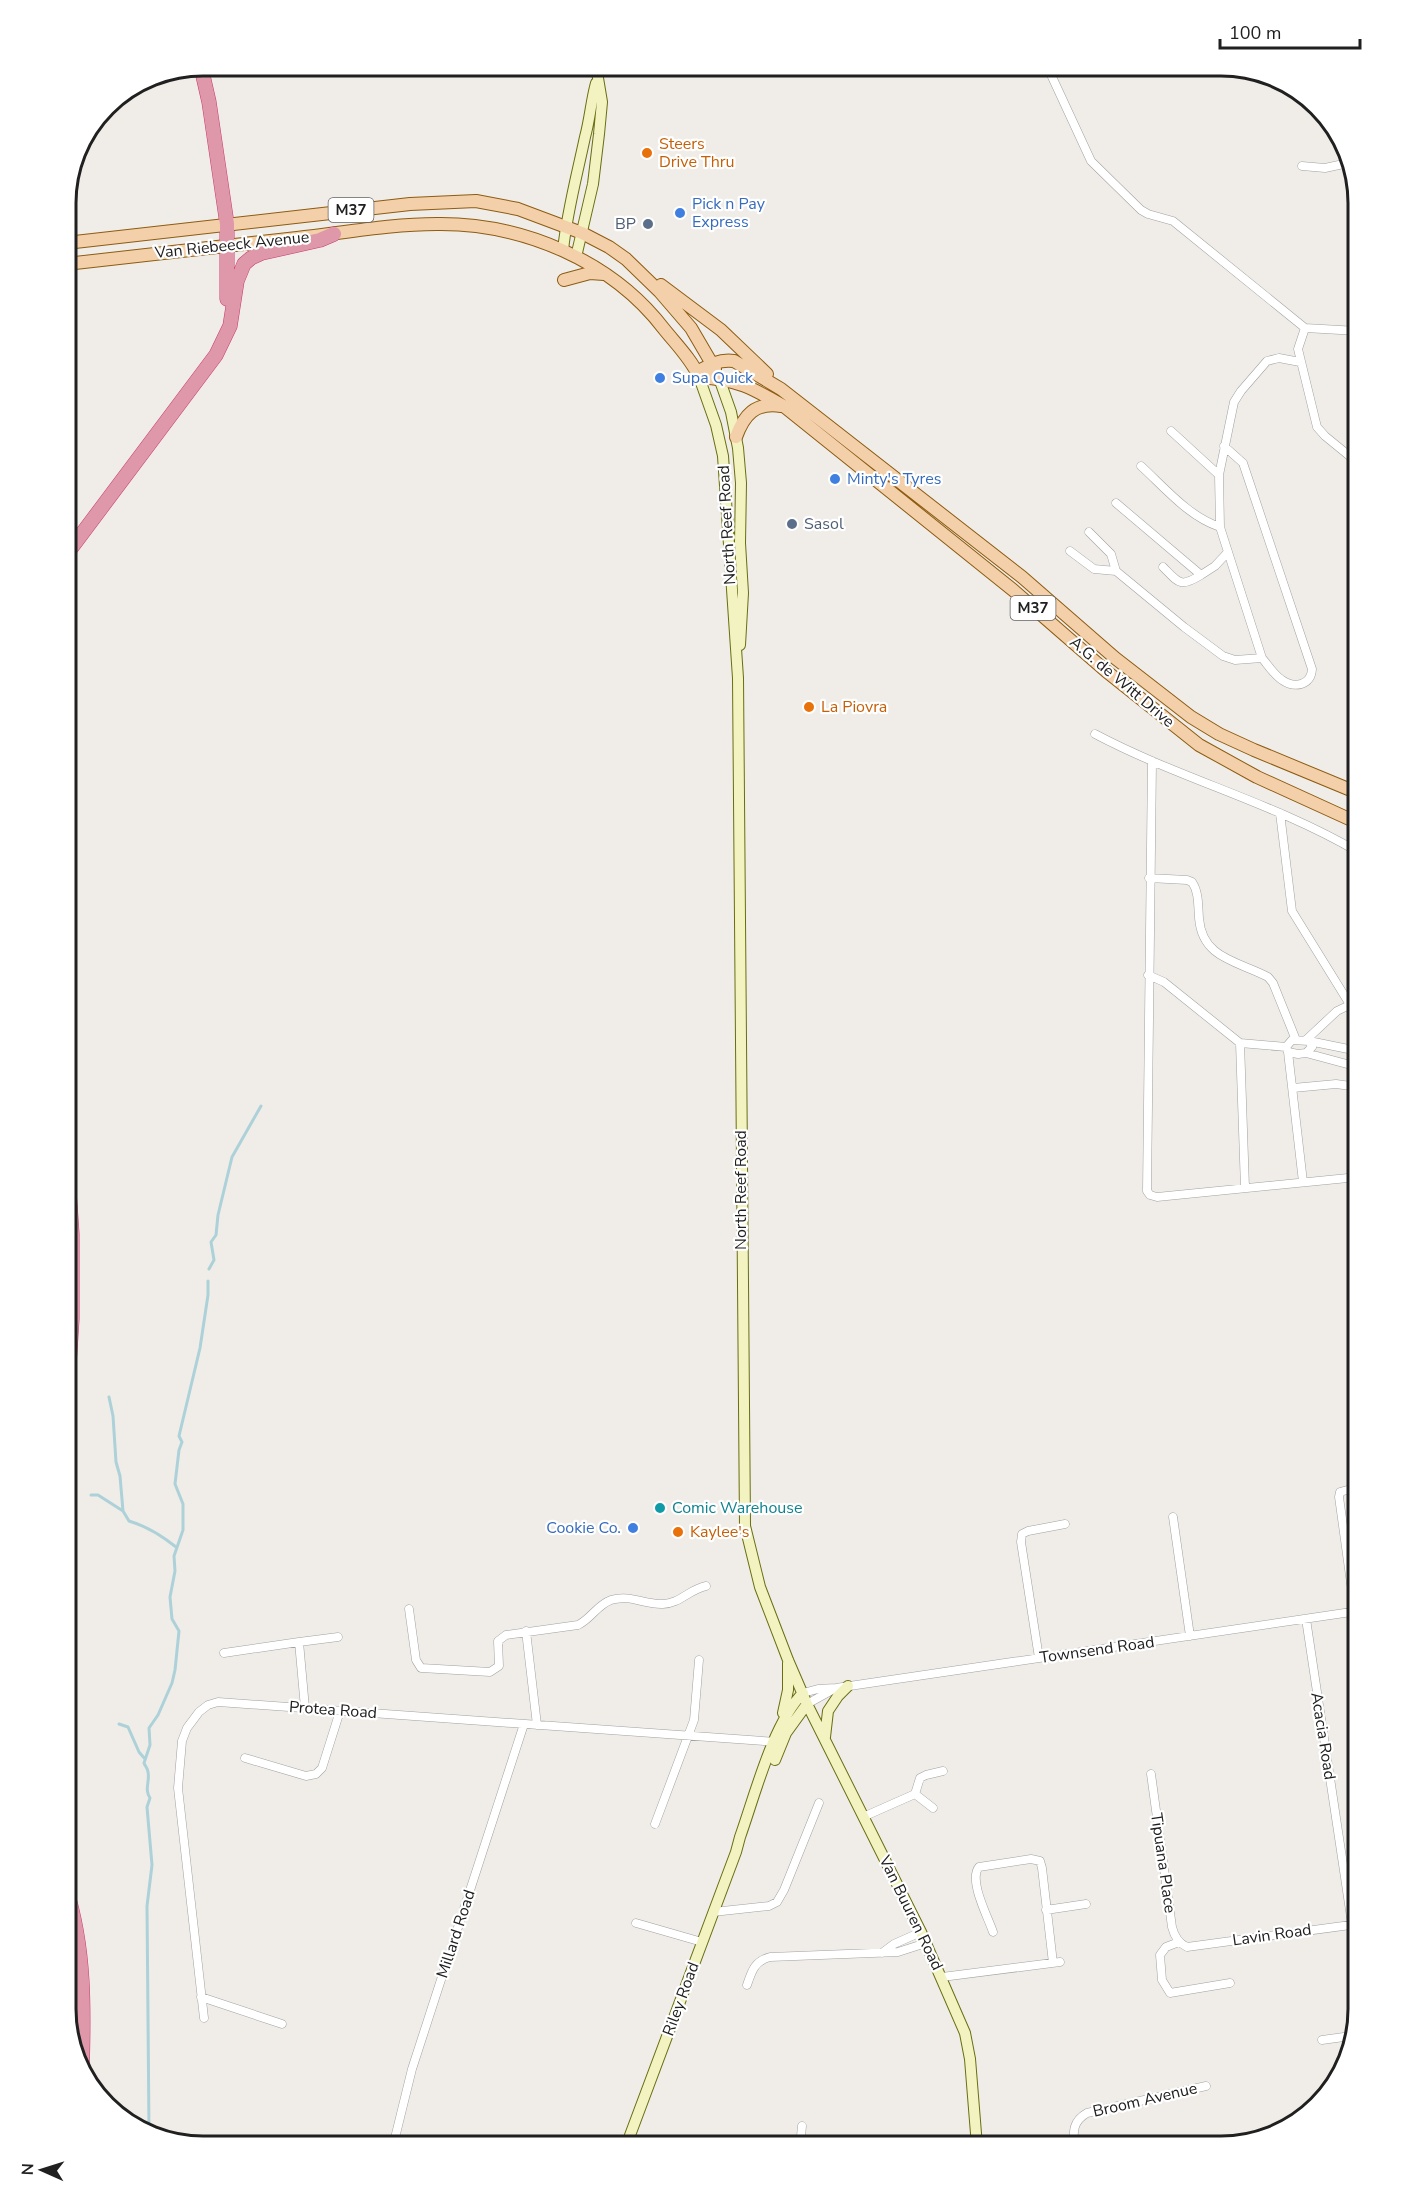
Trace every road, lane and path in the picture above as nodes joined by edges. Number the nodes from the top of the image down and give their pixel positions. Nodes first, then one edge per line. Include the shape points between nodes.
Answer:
1 (203, 76) edge
2 (1052, 77) edge
3 (597, 79) joint
4 (1341, 164) edge
5 (1302, 166) dead end
6 (227, 224) junction
7 (566, 226) junction
8 (582, 233) junction
9 (334, 234) junction
10 (77, 242) edge
11 (228, 245) junction
12 (563, 250) junction
13 (576, 257) junction
14 (626, 259) junction
15 (77, 263) edge
16 (608, 274) junction
17 (564, 280) dead end
18 (1305, 328) junction
19 (1348, 330) edge
20 (222, 344) junction
21 (1300, 362) junction
22 (713, 363) junction
23 (698, 374) junction
24 (719, 378) junction
25 (781, 389) junction
26 (785, 407) junction
27 (1171, 431) dead end
28 (736, 437) junction
29 (1224, 447) junction
30 (1348, 455) edge
31 (1141, 466) dead end
32 (883, 469) junction
33 (1219, 475) junction
34 (875, 479) junction
35 (1116, 503) dead end
36 (1220, 527) junction
37 (1089, 532) dead end
38 (77, 540) edge
39 (1070, 550) dead end
40 (1228, 552) junction
41 (1163, 567) dead end
42 (1116, 571) junction
43 (1201, 575) junction
44 (1115, 658) junction
45 (1262, 658) junction
46 (1106, 670) junction
47 (737, 676) junction
48 (1144, 682) junction
49 (1136, 695) junction
50 (1095, 735) dead end
51 (1152, 761) junction
52 (1348, 789) edge
53 (1280, 813) junction
54 (1348, 818) edge
55 (1348, 847) edge
56 (1149, 879) junction
57 (1148, 975) junction
58 (1348, 1002) edge
59 (1348, 1005) edge
60 (1296, 1040) junction
61 (1307, 1040) junction
62 (1239, 1043) junction
63 (1287, 1049) junction
64 (1348, 1049) edge
65 (1306, 1053) junction
66 (1348, 1064) edge
67 (1348, 1086) edge
68 (1293, 1088) junction
69 (1348, 1178) edge
70 (1303, 1182) junction
71 (1245, 1188) junction
72 (1348, 1488) edge
73 (1173, 1517) dead end
74 (1065, 1524) dead end
75 (1348, 1554) edge
76 (706, 1586) dead end
77 (409, 1608) dead end
78 (1348, 1613) edge
79 (1306, 1619) junction
80 (526, 1631) junction
81 (1190, 1636) junction
82 (338, 1637) dead end
83 (299, 1642) junction
84 (224, 1653) dead end
85 (1039, 1658) junction
86 (699, 1660) dead end
87 (788, 1660) junction
88 (848, 1686) junction
89 (805, 1698) junction
90 (305, 1708) junction
91 (340, 1711) junction
92 (525, 1724) junction
93 (537, 1725) junction
94 (781, 1725) junction
95 (689, 1735) junction
96 (825, 1737) junction
97 (778, 1742) junction
98 (245, 1758) dead end
99 (943, 1771) dead end
100 (1151, 1774) dead end
101 (915, 1794) junction
102 (819, 1803) dead end
103 (933, 1808) dead end
104 (863, 1817) junction
105 (655, 1824) dead end
106 (1348, 1880) edge
107 (1086, 1904) dead end
108 (1046, 1910) junction
109 (713, 1912) junction
110 (636, 1923) dead end
111 (1348, 1925) edge
112 (993, 1932) dead end
113 (76, 1935) edge
114 (923, 1938) junction
115 (702, 1942) junction
116 (1179, 1942) junction
117 (942, 1977) junction
118 (1230, 1983) dead end
119 (747, 1984) dead end
120 (201, 1997) junction
121 (204, 2018) dead end
122 (282, 2024) dead end
123 (1344, 2037) edge
124 (1322, 2040) dead end
125 (83, 2048) edge
126 (1206, 2086) dead end
127 (802, 2126) dead end
128 (396, 2135) edge
129 (630, 2135) edge
130 (801, 2136) edge
131 (976, 2136) edge
132 (1074, 2136) edge

1 - 6 highway
2 - 18 street via 1097,169 1141,210 1173,221
3 - 7 main road
3 - 8 main road via 602,102 599,134
4 - 5 street
6 - 7 main road, Van Riebeeck Avenue / M37 via 410,204 476,201 518,209
6 - 10 main road, Van Riebeeck Avenue / M37
6 - 11 highway
7 - 8 main road, Van Riebeeck Avenue / M37
7 - 12 main road
8 - 13 main road
8 - 14 main road, M37
9 - 11 main road, Van Riebeeck Avenue / M37
9 - 12 main road, Van Riebeeck Avenue / M37 via 408,225 470,226
9 - 20 highway via 261,253 244,264 237,281 233,316
11 - 15 main road, Van Riebeeck Avenue / M37
11 - 20 highway
12 - 13 main road, Van Riebeeck Avenue / M37
13 - 16 main road, Van Riebeeck Avenue / M37
14 - 22 main road, M37 via 691,328
14 - 25 main road via 721,330
16 - 17 main road via 590,273
16 - 23 main road, Van Riebeeck Avenue / M37 via 653,315
18 - 19 street
18 - 21 street via 1298,349
20 - 38 highway
21 - 29 street via 1273,358 1260,367 1234,402
21 - 30 street via 1317,426
22 - 23 main road
22 - 24 main road, M37
22 - 25 main road, A.G. de Witt Drive / M37 via 734,361
23 - 24 main road, A.G. de Witt Drive / M37
23 - 47 main road, North Reef Road via 723,456
24 - 26 main road, A.G. de Witt Drive / M37 via 749,386
24 - 28 main road, North Reef Road
25 - 32 main road, A.G. de Witt Drive / M37
26 - 28 main road via 770,405 753,410 742,421
26 - 34 main road, A.G. de Witt Drive / M37
27 - 33 street
28 - 47 main road, North Reef Road via 743,593
29 - 33 street
29 - 45 street via 1243,463 1312,669 1311,677 1299,685 1289,683
31 - 36 street via 1195,515
32 - 34 main road
32 - 44 main road, A.G. de Witt Drive / M37 via 1022,578
33 - 36 street
34 - 46 main road, A.G. de Witt Drive / M37
35 - 43 street
36 - 40 street
37 - 42 street via 1111,554
39 - 42 street via 1094,568
40 - 43 street
40 - 45 street
41 - 43 street via 1182,584
42 - 45 street via 1223,656 1235,660
44 - 46 main road
44 - 48 main road, A.G. de Witt Drive / M37
46 - 49 main road, A.G. de Witt Drive / M37
47 - 87 main road, North Reef Road via 745,1526 760,1587
48 - 49 main road
48 - 52 main road, A.G. de Witt Drive / M37 via 1220,734
49 - 54 main road, A.G. de Witt Drive / M37 via 1199,745 1230,764
50 - 51 street
51 - 53 street
51 - 56 street
53 - 55 street
53 - 58 street via 1292,911
56 - 57 street
56 - 60 street via 1192,882 1202,939 1221,956 1268,977
57 - 62 street via 1164,982
57 - 71 street via 1147,1191 1157,1197
59 - 61 street
60 - 61 street
60 - 63 street via 1289,1041
61 - 64 street
61 - 65 street via 1312,1047
62 - 63 street
62 - 71 street
63 - 65 street
63 - 68 street
65 - 66 street
67 - 68 street
68 - 70 street
69 - 70 street
70 - 71 street
72 - 75 street via 1339,1497
73 - 81 street
74 - 85 street via 1022,1534
76 - 80 street via 664,1604 624,1597 611,1600 578,1625
77 - 80 street via 416,1660 426,1669 495,1670 499,1666 501,1637
78 - 79 street, Townsend Road
79 - 81 street, Townsend Road
79 - 106 street, Acacia Road
80 - 93 street
81 - 85 street, Townsend Road
82 - 83 street
83 - 84 street
83 - 90 street
85 - 88 street, Townsend Road
86 - 95 street
87 - 89 main road, North Reef Road
87 - 94 main road via 788,1690
88 - 89 street, Townsend Road
88 - 96 main road via 828,1712
89 - 94 main road, Riley Road via 791,1705
89 - 96 main road, Van Buuren Road
89 - 97 main road, Riley Road
90 - 91 street, Protea Road
90 - 120 street, Protea Road via 218,1702 199,1712 182,1741 178,1788
91 - 92 street, Protea Road
91 - 98 street via 322,1768 316,1774 306,1776
92 - 93 street, Protea Road
92 - 128 street, Millard Road via 412,2069
93 - 95 street, Protea Road
94 - 97 main road, Riley Road
95 - 97 street, Protea Road
95 - 105 street
96 - 104 main road, Van Buuren Road
97 - 109 main road, Riley Road
99 - 101 street via 920,1778
100 - 116 street, Tipuana Place via 1172,1927
101 - 103 street
101 - 104 street
102 - 109 street via 777,1902
104 - 114 main road, Van Buuren Road
107 - 108 street
108 - 112 street via 1040,1861 979,1867 974,1879
108 - 117 street via 1056,1963
109 - 115 main road, Riley Road
110 - 115 street
111 - 116 street, Lavin Road via 1187,1947
113 - 125 highway via 84,2013
114 - 117 main road, Van Buuren Road
114 - 119 street via 894,1944 881,1954 770,1957 758,1962
115 - 129 main road, Riley Road
116 - 118 street via 1166,1947 1160,1955 1162,1980 1170,1993
117 - 131 main road, Van Buuren Road via 965,2033
120 - 121 street, Protea Road
120 - 122 street
123 - 124 street
126 - 132 street, Broom Avenue via 1087,2113 1078,2119
127 - 130 street

